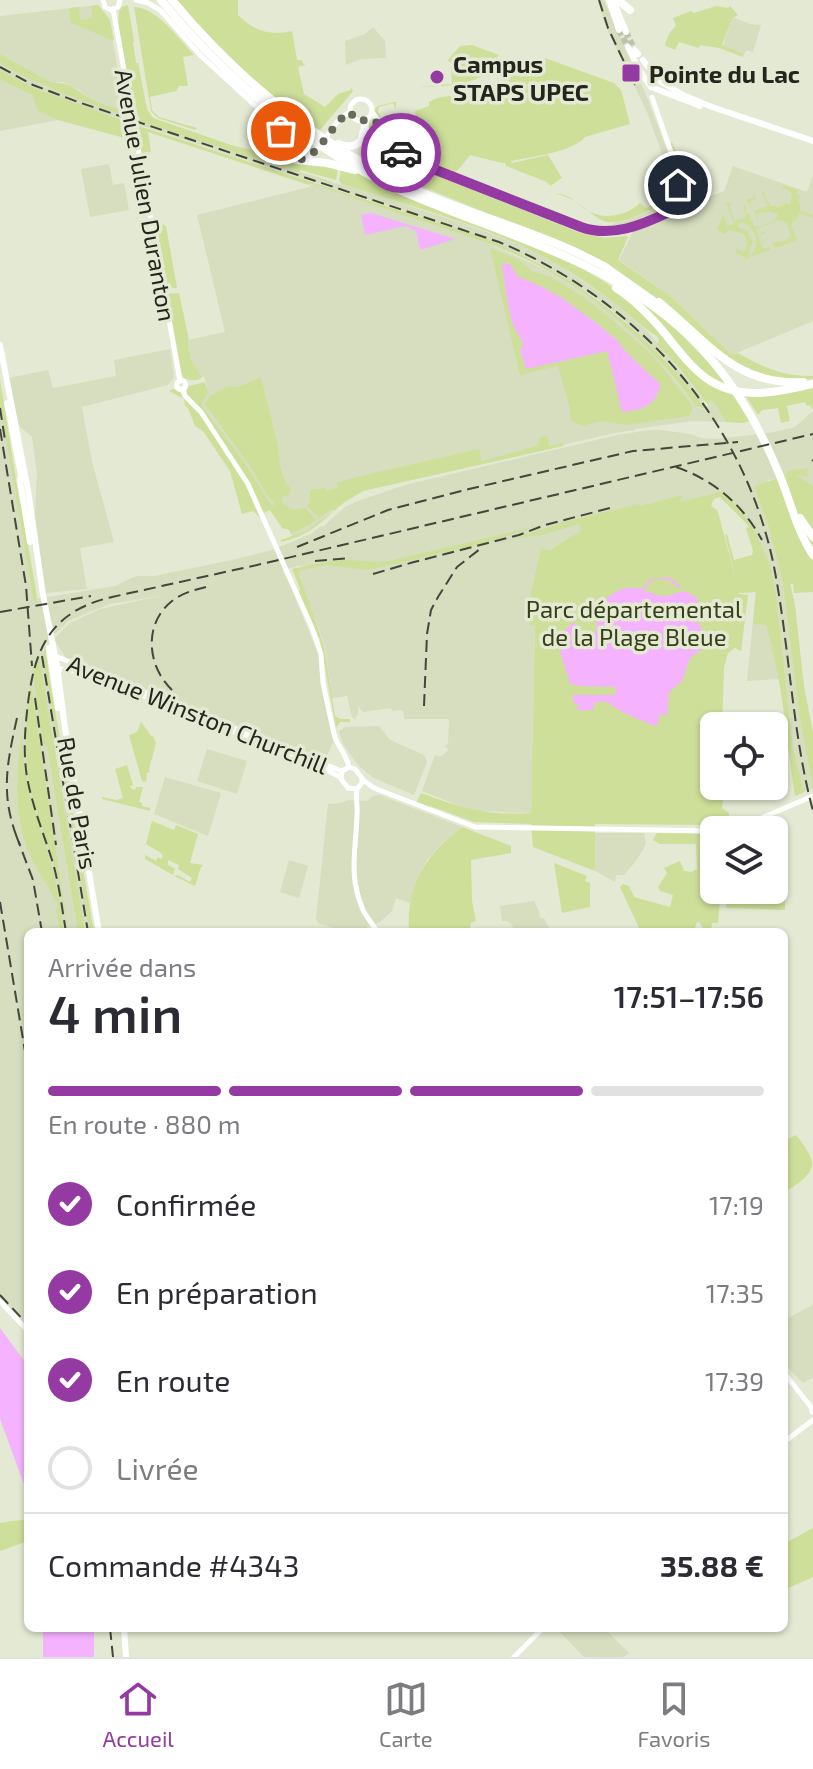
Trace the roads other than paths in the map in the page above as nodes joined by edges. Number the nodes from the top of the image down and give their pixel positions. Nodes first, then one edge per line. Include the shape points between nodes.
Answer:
1 (103, 0) edge
2 (128, 0) edge
3 (136, 0) edge
4 (161, 0) edge
5 (172, 0) edge
6 (613, 0) edge
7 (120, 2) edge
8 (113, 9) junction
9 (630, 10) dead end
10 (622, 31) tunnel mouth
11 (640, 71) dead end
12 (653, 93) junction
13 (253, 95) junction
14 (715, 108) junction
15 (350, 112) junction
16 (366, 118) junction
17 (326, 136) junction
18 (267, 139) junction
19 (813, 143) edge
20 (290, 147) junction
21 (316, 150) junction
22 (294, 160) junction
23 (372, 176) junction
24 (422, 191) junction
25 (573, 260) junction
26 (652, 298) junction
27 (0, 345) edge
28 (2, 367) edge
29 (813, 383) edge
30 (734, 387) junction
31 (784, 483) junction
32 (813, 537) edge
33 (813, 555) edge
34 (53, 658) junction
35 (56, 671) junction
36 (90, 671) junction
37 (349, 767) junction
38 (341, 774) junction
39 (360, 786) junction
40 (348, 788) junction
41 (813, 796) edge
42 (766, 816) edge
43 (357, 820) junction
44 (700, 831) edge
45 (97, 928) edge
46 (376, 928) edge
47 (0, 1301) edge
48 (24, 1327) edge
49 (788, 1377) edge
50 (813, 1414) edge
51 (788, 1436) edge
52 (126, 1632) edge
53 (538, 1632) edge
54 (127, 1657) edge
55 (512, 1657) edge

1 - 8 main road
2 - 7 main road
3 - 18 main road via 160,10 259,109
4 - 13 highway
5 - 17 highway via 242,74
6 - 9 highway
6 - 10 main road
7 - 8 main road
8 - 37 main road, Avenue Julien Duranton via 182,389 248,484 319,645 336,741
11 - 12 main road
12 - 14 main road
12 - 14 main road via 637,56 664,84
12 - 16 main road via 678,172 677,199 659,215 615,232 592,231 413,161 386,138 380,125
12 - 19 main road
13 - 20 highway
13 - 23 highway
14 - 19 main road
15 - 16 main road via 353,118
15 - 16 main road via 360,99 369,102
15 - 17 main road
16 - 17 highway via 358,144 347,147
16 - 24 highway via 374,156
17 - 21 main road
17 - 24 highway via 385,175
18 - 20 main road via 274,150
18 - 22 main road via 270,152
20 - 21 main road via 300,146 306,153
20 - 22 main road
21 - 22 main road
22 - 23 highway via 340,165
23 - 25 highway
24 - 26 highway via 576,252
25 - 29 highway via 639,306 682,357 718,385 757,393
25 - 30 highway via 663,314
26 - 29 highway via 727,362 776,381
26 - 30 highway via 715,360
27 - 28 main road
28 - 34 main road via 28,490
28 - 34 main road
30 - 31 highway
31 - 32 highway
31 - 33 highway
34 - 35 main road, Rue de Paris
34 - 36 main road, Avenue Winston Churchill
35 - 36 main road via 67,665
35 - 38 main road, Avenue Winston Churchill via 86,673
35 - 45 main road, Rue de Paris
36 - 38 main road, Avenue Winston Churchill
37 - 38 main road
37 - 39 main road via 361,775
38 - 40 main road
39 - 40 main road
39 - 43 main road
39 - 44 main road via 475,827
40 - 43 main road
41 - 42 main road
43 - 46 main road via 354,881
47 - 48 main road
49 - 50 main road
50 - 51 main road
52 - 54 main road
53 - 55 main road

